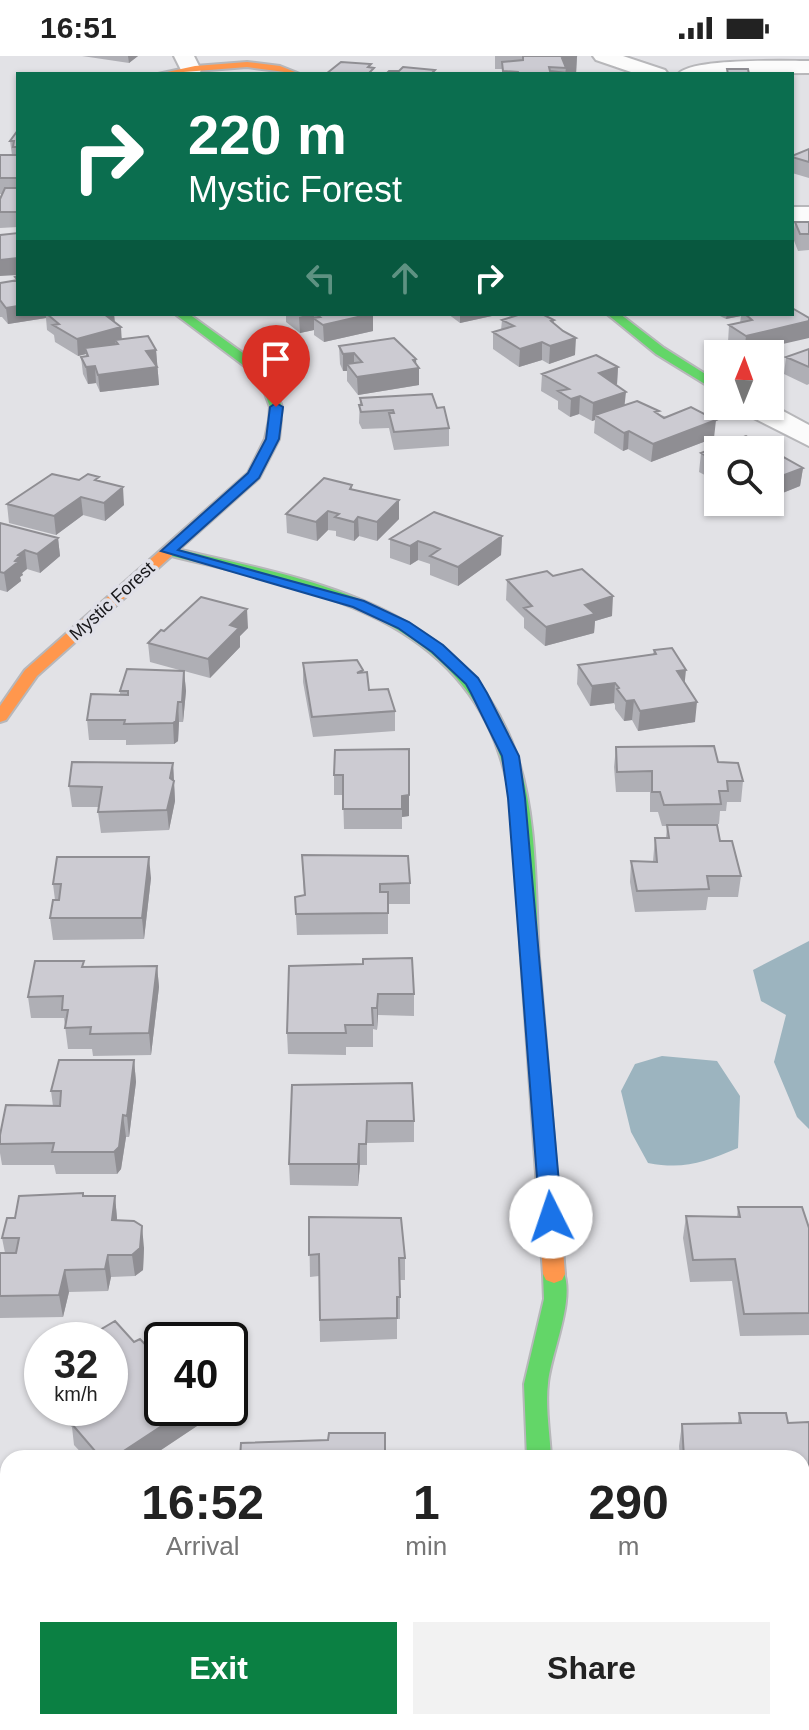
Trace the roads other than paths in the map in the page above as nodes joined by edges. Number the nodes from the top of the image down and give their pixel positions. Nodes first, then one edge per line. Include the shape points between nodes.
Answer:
1 (603, 56) edge
2 (188, 63) edge
3 (809, 67) edge
4 (219, 71) edge
5 (168, 72) edge
6 (291, 72) edge
7 (652, 72) edge
8 (701, 72) edge
9 (184, 316) edge
10 (616, 316) edge
11 (704, 379) edge
12 (778, 420) edge
13 (809, 437) edge
14 (168, 551) junction
15 (0, 717) edge
16 (539, 1450) edge

1 - 7 street
2 - 4 street
2 - 5 street
3 - 8 street
4 - 6 street via 268,66
9 - 14 street, Mystic Forest via 265,375 276,407 272,439 254,475
10 - 11 street
12 - 13 street
14 - 15 street, Mystic Forest via 31,673
14 - 16 street via 358,604 403,625 472,681 496,721 510,756 518,811 552,1231 555,1299 536,1384

